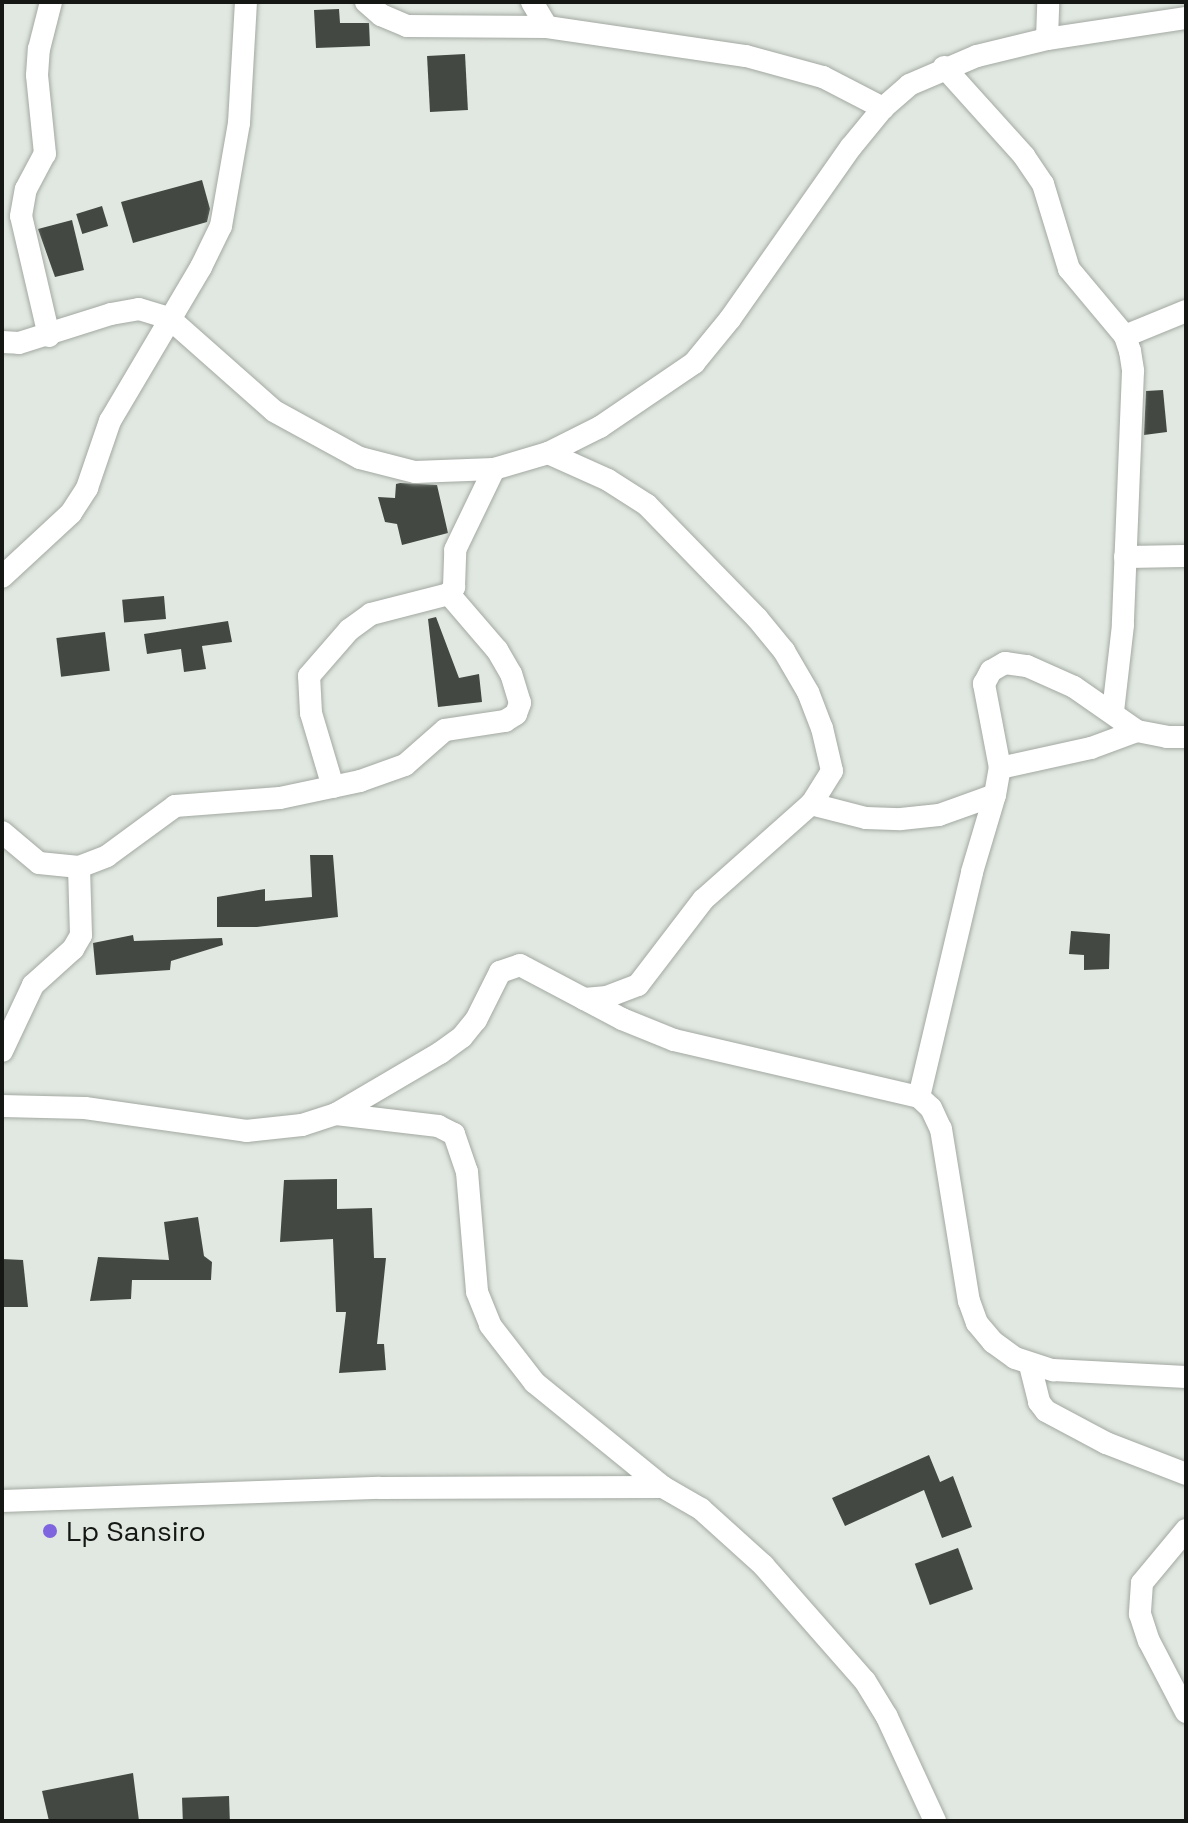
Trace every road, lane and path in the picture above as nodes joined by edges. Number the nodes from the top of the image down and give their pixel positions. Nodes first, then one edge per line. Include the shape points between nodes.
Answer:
1 (51, 2) edge
2 (246, 2) edge
3 (366, 2) edge
4 (532, 2) edge
5 (1048, 2) edge
6 (1186, 18) edge
7 (547, 27) junction
8 (1047, 39) junction
9 (944, 67) junction
10 (883, 108) junction
11 (1186, 311) edge
12 (169, 318) junction
13 (49, 336) junction
14 (1125, 336) junction
15 (2, 342) edge
16 (548, 453) junction
17 (494, 469) junction
18 (1186, 556) edge
19 (1125, 557) junction
20 (2, 577) edge
21 (449, 594) junction
22 (1113, 712) junction
23 (1137, 731) junction
24 (1186, 737) edge
25 (1000, 768) junction
26 (333, 787) junction
27 (995, 795) junction
28 (811, 804) junction
29 (2, 832) edge
30 (79, 867) junction
31 (584, 999) junction
32 (2, 1051) edge
33 (919, 1097) junction
34 (2, 1106) edge
35 (336, 1114) junction
36 (1030, 1365) junction
37 (1186, 1377) edge
38 (1186, 1474) edge
39 (663, 1487) junction
40 (2, 1501) edge
41 (1186, 1530) edge
42 (1186, 1712) edge
43 (935, 1821) edge

1 - 13 street via 37,75 45,154 26,189 21,216
2 - 12 street via 239,123 221,226
3 - 7 street via 407,26
4 - 7 street
5 - 8 street
6 - 8 street
7 - 10 street via 746,56 823,77
8 - 9 street
9 - 10 street via 909,85
9 - 14 street via 1043,184 1069,269
10 - 16 street via 694,363 600,427
11 - 14 street
12 - 13 street via 139,309
12 - 17 street via 274,411 360,458 415,472
12 - 20 street via 110,421 87,488 71,513
13 - 15 street
14 - 19 street via 1133,371
16 - 17 street
16 - 28 street via 647,505 784,651 808,692 832,758 827,785
17 - 21 street via 455,550 454,587
18 - 19 street
19 - 22 street
21 - 26 street via 371,614 349,630 309,676 311,713
21 - 26 street via 511,674 520,703 516,714 505,721 445,730 405,765
22 - 23 street
22 - 25 street via 1074,687 1027,666 1005,663 991,671 984,684
23 - 24 street
23 - 25 street via 1091,748
25 - 27 street
26 - 30 street via 280,798 175,806 107,856
27 - 28 street via 939,815 901,819 866,818
27 - 33 street
28 - 31 street via 703,900 638,985
29 - 30 street via 39,863
30 - 32 street via 81,935 33,985
31 - 33 street via 674,1040
31 - 35 street via 531,969 507,967 462,1037
33 - 36 street via 941,1129 977,1323 993,1342
34 - 35 street via 85,1108 246,1131 302,1125
35 - 39 street via 438,1126 454,1134 467,1172 477,1292 490,1325 535,1383
36 - 37 street
36 - 38 street via 1046,1411 1106,1443
39 - 40 street via 366,1488
39 - 43 street via 701,1509 763,1565 865,1681
41 - 42 street via 1142,1583 1140,1614

